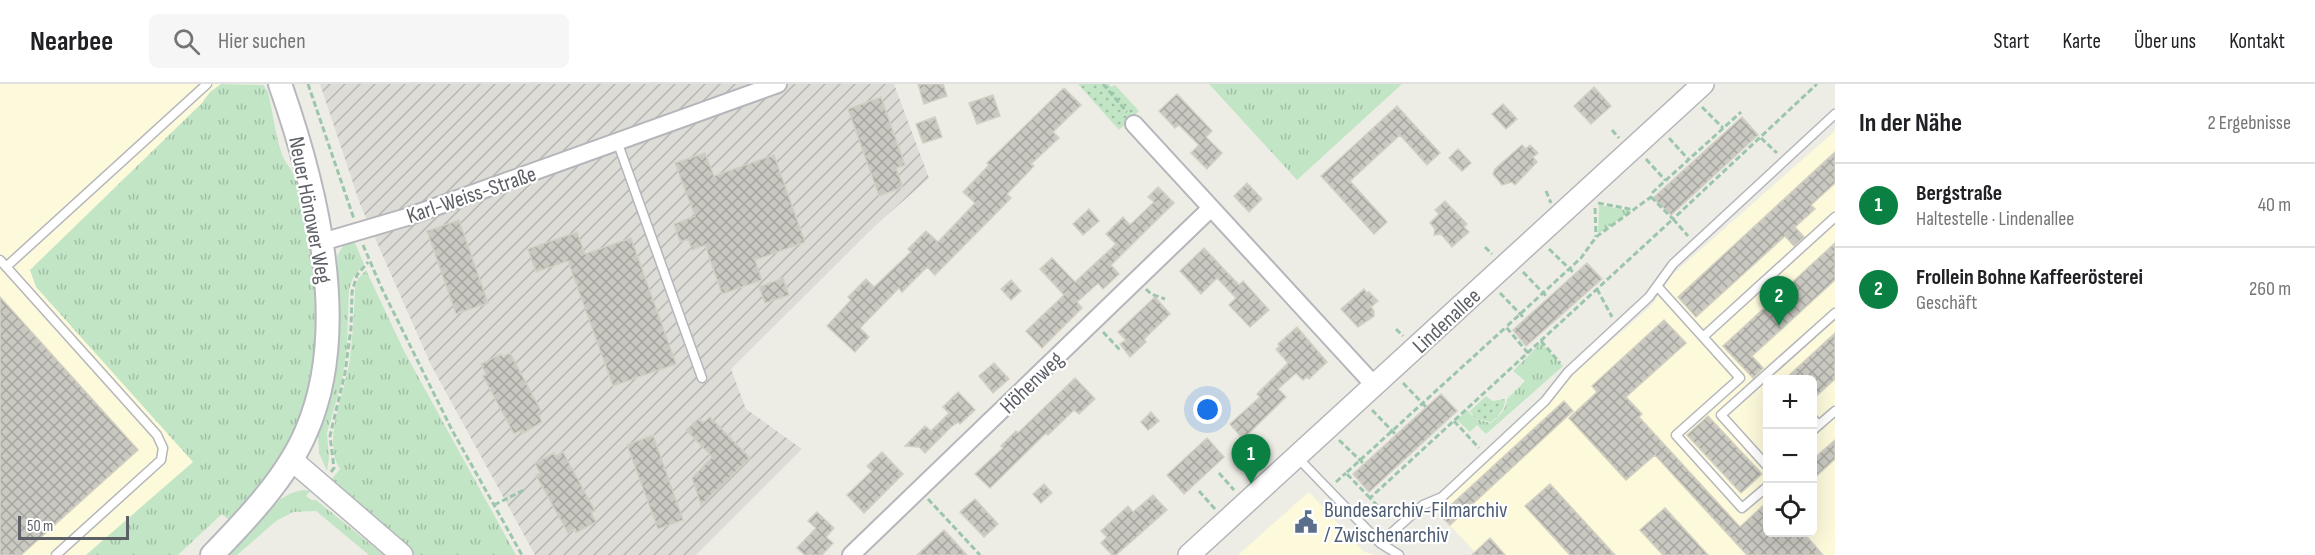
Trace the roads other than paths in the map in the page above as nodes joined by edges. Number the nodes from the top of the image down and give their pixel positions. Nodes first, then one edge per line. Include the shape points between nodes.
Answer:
1 (207, 84) edge
2 (280, 84) edge
3 (778, 84) edge
4 (1697, 89) edge
5 (1835, 114) edge
6 (1134, 124) road end
7 (617, 141) junction
8 (1210, 209) junction
9 (1835, 218) edge
10 (322, 242) junction
11 (3, 264) edge
12 (1657, 286) junction
13 (1835, 313) edge
14 (1703, 337) junction
15 (1770, 371) junction
16 (1774, 375) edge
17 (702, 378) dead end
18 (1375, 386) junction
19 (1835, 411) edge
20 (1817, 424) edge
21 (1297, 457) junction
22 (292, 460) junction
23 (1763, 462) edge
24 (1763, 490) edge
25 (1380, 543) junction
26 (56, 555) edge
27 (212, 555) edge
28 (402, 555) edge
29 (851, 555) edge
30 (1189, 555) edge
31 (1399, 555) edge

1 - 11 lane
2 - 10 main road, Neuer Hönower Weg
3 - 7 street, Karl-Weiss-Straße
4 - 18 street, Lindenallee
5 - 12 lane via 1673,264
6 - 8 street
7 - 10 street, Karl-Weiss-Straße
7 - 17 lane
8 - 18 street
8 - 29 street, Höhenweg
9 - 14 lane
10 - 22 main road, Neuer Hönower Weg via 327,291 324,363 307,432
11 - 26 lane via 157,435 163,448 161,460
12 - 14 lane
12 - 25 lane via 1568,372 1545,401 1442,497 1423,505
13 - 15 lane
14 - 24 lane via 1740,378 1676,435 1742,508
15 - 16 lane
15 - 23 lane via 1721,415
18 - 21 street, Lindenallee
19 - 20 lane
21 - 25 lane
21 - 30 street, Lindenallee
22 - 27 main road, Neuer Hönower Weg via 243,524
22 - 28 street
25 - 31 lane

